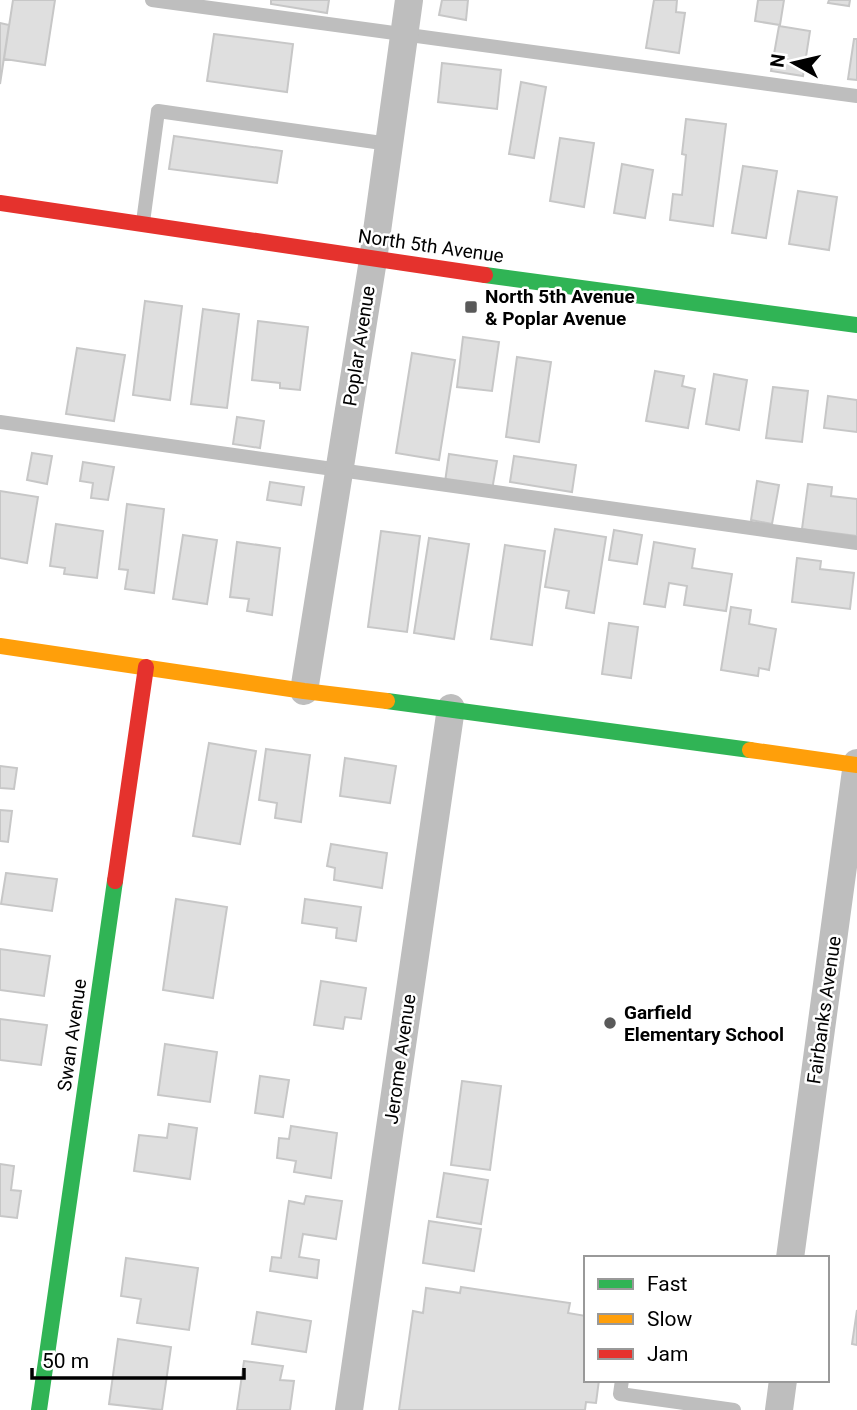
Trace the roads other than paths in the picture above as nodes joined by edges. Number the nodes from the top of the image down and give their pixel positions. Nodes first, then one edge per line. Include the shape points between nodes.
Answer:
1 (152, 0) edge
2 (409, 0) edge
3 (404, 36) junction
4 (857, 96) edge
5 (389, 144) junction
6 (0, 203) edge
7 (142, 225) junction
8 (373, 260) junction
9 (857, 325) edge
10 (0, 422) edge
11 (340, 469) junction
12 (857, 543) edge
13 (0, 646) edge
14 (146, 667) junction
15 (304, 691) junction
16 (451, 708) junction
17 (857, 764) edge
18 (790, 1256) edge
19 (622, 1382) edge
20 (783, 1382) edge
21 (39, 1410) edge
22 (349, 1410) edge
23 (734, 1410) edge
24 (779, 1410) edge

1 - 3 lane
2 - 3 street, Poplar Avenue
3 - 4 lane
3 - 5 street, Poplar Avenue
5 - 7 lane via 159,111
5 - 8 street, Poplar Avenue
6 - 7 street, North 5th Avenue
7 - 8 street, North 5th Avenue
8 - 9 street, North 5th Avenue
8 - 11 street, Poplar Avenue
10 - 11 lane
11 - 12 lane
11 - 15 street, Poplar Avenue
13 - 14 street
14 - 15 street
14 - 21 street, Swan Avenue
15 - 16 street
16 - 17 street
16 - 22 street, Jerome Avenue
17 - 18 street, Fairbanks Avenue
19 - 23 lane via 620,1394
20 - 24 street

